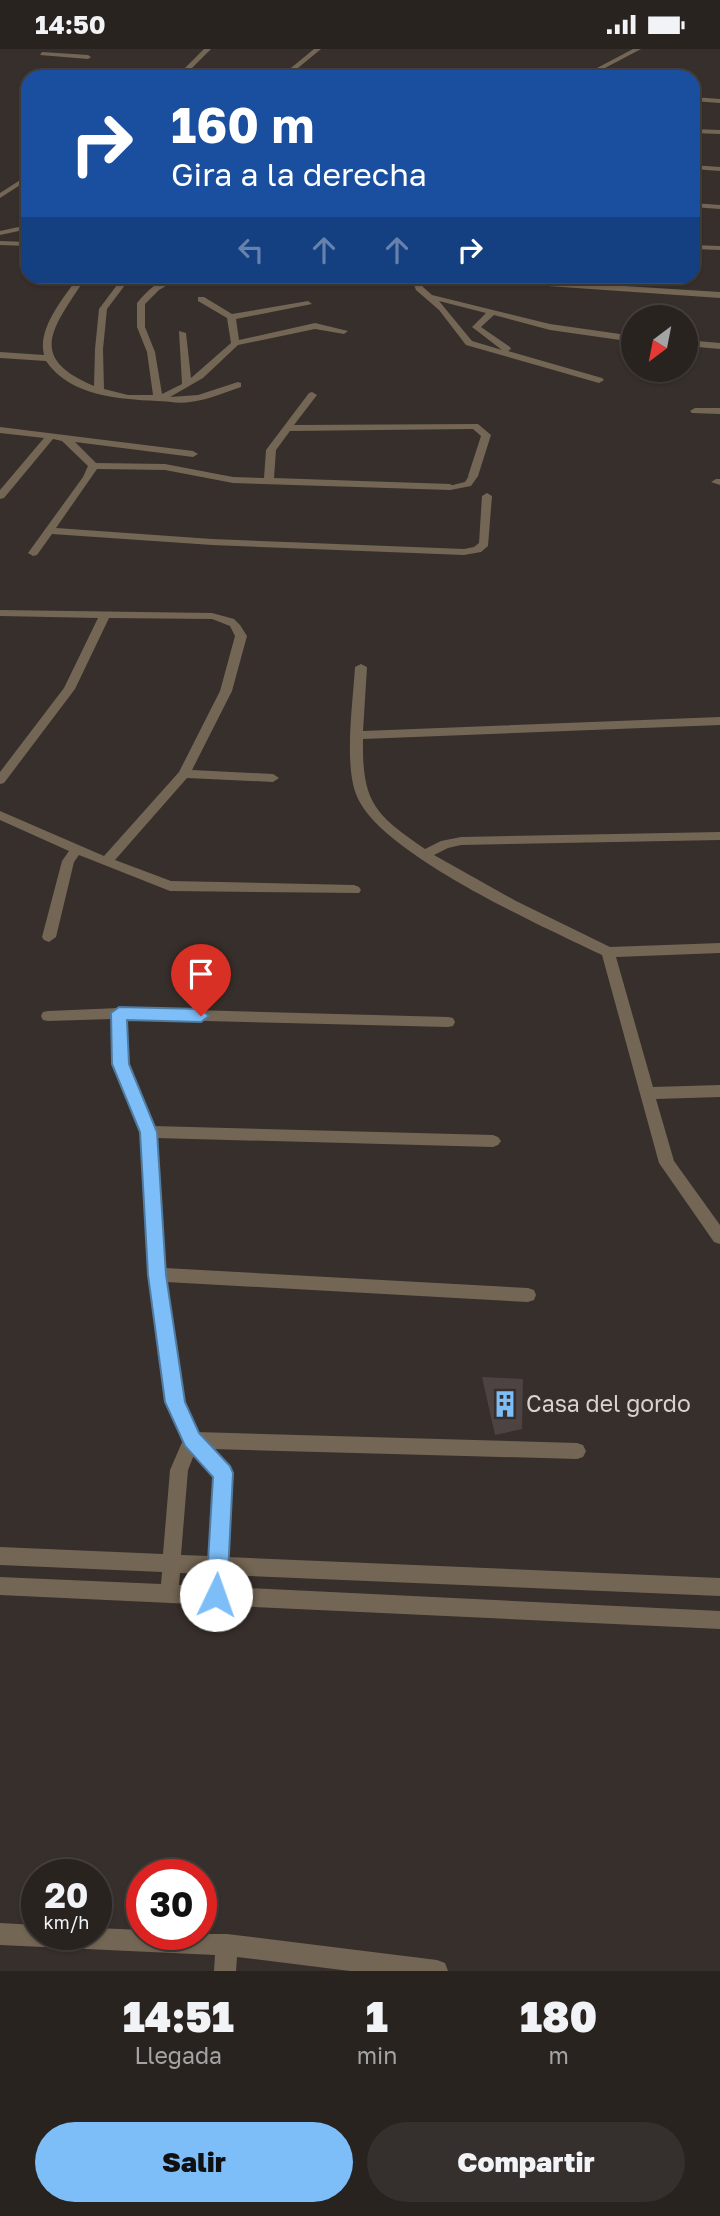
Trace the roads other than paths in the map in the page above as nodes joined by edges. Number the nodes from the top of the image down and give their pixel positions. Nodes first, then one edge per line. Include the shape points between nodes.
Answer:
1 (208, 49) edge
2 (318, 49) edge
3 (638, 49) edge
4 (43, 55) edge
5 (88, 57) dead end
6 (186, 70) edge
7 (292, 70) edge
8 (597, 70) edge
9 (700, 99) edge
10 (720, 100) edge
11 (700, 131) edge
12 (720, 132) edge
13 (700, 168) edge
14 (720, 169) edge
15 (21, 182) edge
16 (0, 195) edge
17 (700, 206) edge
18 (720, 207) edge
19 (21, 228) edge
20 (0, 233) edge
21 (0, 243) edge
22 (21, 244) edge
23 (700, 248) edge
24 (720, 249) edge
25 (78, 284) edge
26 (122, 284) edge
27 (164, 284) edge
28 (418, 284) edge
29 (554, 284) edge
30 (428, 295) junction
31 (720, 295) edge
32 (201, 299) dead end
33 (308, 305) dead end
34 (491, 314) junction
35 (231, 317) junction
36 (344, 331) dead end
37 (182, 333) dead end
38 (621, 337) edge
39 (235, 343) junction
40 (698, 344) edge
41 (720, 346) edge
42 (0, 355) edge
43 (48, 358) junction
44 (526, 360) junction
45 (599, 380) dead end
46 (187, 384) junction
47 (238, 385) dead end
48 (99, 392) junction
49 (312, 395) dead end
50 (158, 398) junction
51 (695, 411) dead end
52 (720, 411) edge
53 (286, 428) junction
54 (0, 431) edge
55 (51, 436) junction
56 (65, 438) junction
57 (98, 442) junction
58 (193, 454) dead end
59 (93, 466) junction
60 (119, 467) junction
61 (269, 482) junction
62 (0, 496) edge
63 (487, 496) dead end
64 (49, 531) junction
65 (33, 553) dead end
66 (0, 613) edge
67 (105, 615) junction
68 (361, 667) dead end
69 (720, 721) edge
70 (357, 735) junction
71 (184, 774) junction
72 (273, 778) dead end
73 (0, 780) edge
74 (0, 815) edge
75 (720, 836) edge
76 (77, 849) junction
77 (425, 854) junction
78 (106, 862) junction
79 (354, 890) dead end
80 (49, 937) dead end
81 (720, 948) edge
82 (608, 952) junction
83 (119, 1013) junction
84 (48, 1016) dead end
85 (448, 1022) dead end
86 (720, 1091) edge
87 (647, 1093) junction
88 (148, 1132) junction
89 (492, 1141) dead end
90 (720, 1237) edge
91 (157, 1275) junction
92 (528, 1295) dead end
93 (192, 1440) junction
94 (577, 1451) dead end
95 (0, 1556) edge
96 (172, 1562) junction
97 (218, 1564) junction
98 (0, 1586) edge
99 (720, 1587) edge
100 (169, 1594) junction
101 (216, 1595) junction
102 (720, 1620) edge
103 (0, 1934) edge
104 (228, 1945) junction
105 (226, 1971) edge
106 (437, 1971) edge

1 - 6 street
2 - 7 street
3 - 8 street
4 - 5 street
9 - 10 street
11 - 12 street
13 - 14 street
15 - 16 street
17 - 18 street
19 - 20 street
21 - 22 street
23 - 24 street
25 - 43 street via 57,319
26 - 48 street via 103,309
27 - 50 street via 141,303 141,327
28 - 30 street
29 - 31 street
30 - 34 street
30 - 44 street via 469,343
32 - 35 street
33 - 35 street
34 - 38 street
34 - 44 street via 476,327 480,333
35 - 39 street
36 - 39 street via 315,326
37 - 46 street
39 - 46 street via 217,364
40 - 41 street
42 - 43 street
43 - 48 street via 64,376
44 - 45 street
46 - 50 street
47 - 50 street via 196,400
48 - 50 street
49 - 53 street
51 - 52 street
53 - 61 street via 271,450
53 - 61 street via 470,425 486,435 468,484
54 - 55 street
55 - 56 street
55 - 62 street
56 - 57 street
56 - 59 street
57 - 58 street
57 - 60 street
59 - 60 street
59 - 64 street
60 - 61 street via 165,467
63 - 64 street via 484,544 464,552
64 - 65 street
66 - 67 street
67 - 71 street via 212,615 227,619 240,631 226,691
67 - 73 street via 69,689
68 - 70 street
69 - 70 street
70 - 77 street via 362,797 397,837
71 - 72 street
71 - 78 street
74 - 76 street
75 - 77 street via 461,841 445,843
76 - 78 street
76 - 80 street via 68,861
77 - 82 street
78 - 79 street via 170,886
81 - 82 street
82 - 87 street
83 - 84 street
83 - 85 street
83 - 88 street via 121,1064
86 - 87 street
87 - 90 street via 667,1163
88 - 89 street
88 - 91 street
91 - 92 street
91 - 93 street via 175,1402
93 - 94 street
93 - 96 street via 179,1470
93 - 97 street via 223,1473
95 - 96 street
96 - 97 street
96 - 100 street
97 - 99 street
97 - 101 street
98 - 100 street
100 - 101 street
101 - 102 street
103 - 104 street
104 - 105 street
104 - 106 street

